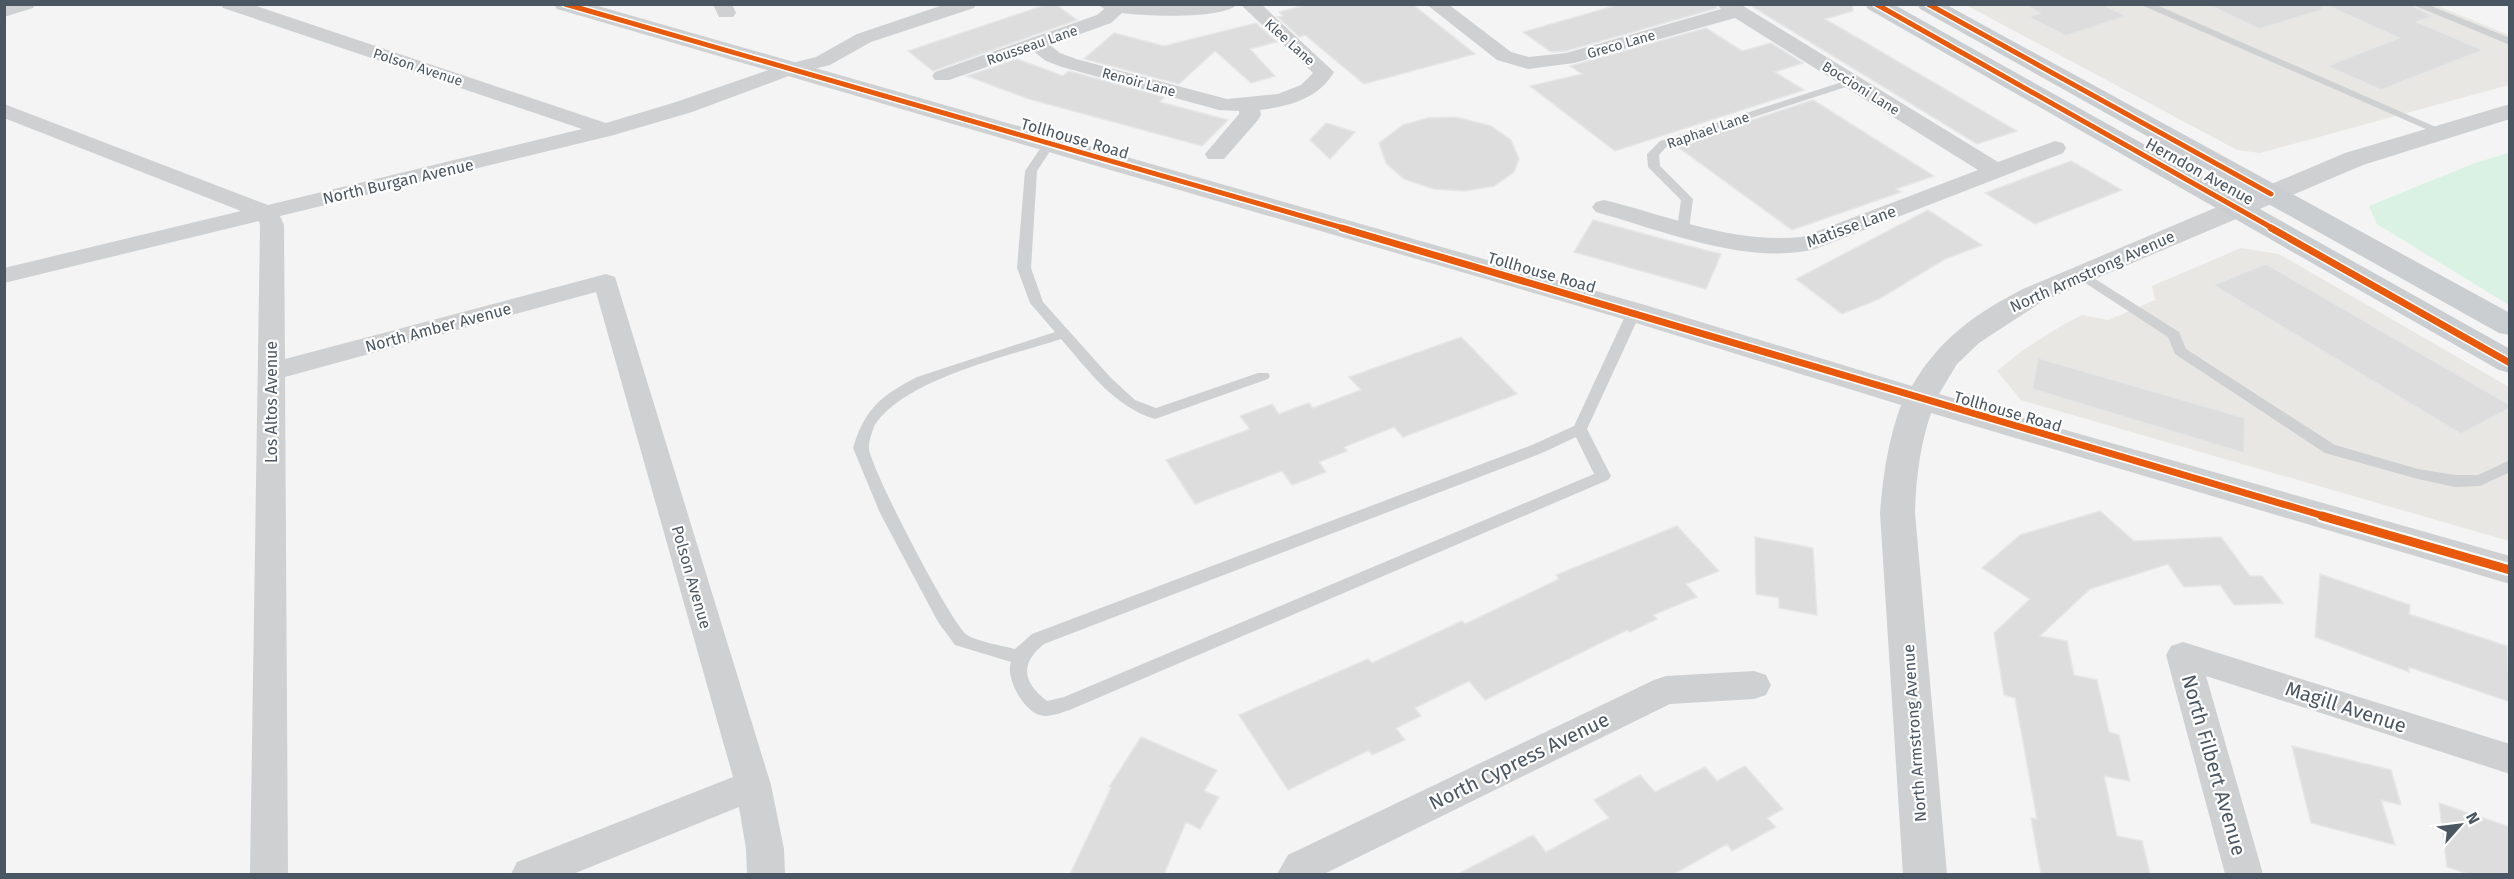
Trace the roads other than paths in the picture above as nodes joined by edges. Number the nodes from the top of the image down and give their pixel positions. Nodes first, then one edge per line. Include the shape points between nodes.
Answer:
1 (26, 4) edge
2 (230, 4) edge
3 (566, 4) edge
4 (935, 4) edge
5 (967, 4) edge
6 (1228, 4) edge
7 (1249, 4) edge
8 (1435, 4) edge
9 (1876, 4) edge
10 (1928, 4) edge
11 (2144, 4) edge
12 (2416, 4) edge
13 (1112, 6) edge
14 (1732, 8) edge
15 (4, 11) edge
16 (912, 16) junction
17 (2510, 42) edge
18 (1037, 44) junction
19 (787, 70) junction
20 (942, 76) dead end
21 (1320, 82) joint
22 (1851, 82) junction
23 (1248, 105) junction
24 (4, 110) edge
25 (2510, 111) edge
26 (606, 130) junction
27 (2439, 131) junction
28 (1048, 145) junction
29 (2055, 148) dead end
30 (1216, 154) dead end
31 (1996, 171) junction
32 (2271, 194) junction
33 (1604, 207) dead end
34 (2236, 207) junction
35 (267, 213) junction
36 (1683, 229) junction
37 (2081, 274) junction
38 (4, 276) edge
39 (606, 282) joint
40 (1634, 312) junction
41 (2510, 326) edge
42 (1065, 333) junction
43 (2510, 363) edge
44 (271, 372) junction
45 (1263, 376) dead end
46 (1919, 399) junction
47 (1580, 429) junction
48 (2510, 465) edge
49 (2510, 570) edge
50 (2183, 655) joint
51 (1020, 658) junction
52 (1754, 685) dead end
53 (2510, 759) edge
54 (753, 785) junction
55 (269, 874) edge
56 (530, 874) edge
57 (766, 874) edge
58 (1296, 874) edge
59 (1925, 874) edge
60 (2244, 874) edge

1 - 15 street
2 - 26 street, Polson Avenue
3 - 19 street, Tollhouse Road
4 - 16 street
5 - 16 street
6 - 13 street via 1173,11
7 - 21 street, Klee Lane via 1324,72
8 - 14 street, Greco Lane via 1504,56 1528,63 1567,59
9 - 34 main road, Herndon Avenue
10 - 32 main road, Herndon Avenue
11 - 27 lane
12 - 17 lane
13 - 18 street, Rousseau Lane via 1104,19
14 - 22 street, Boccioni Lane
16 - 19 street, North Burgan Avenue via 823,61
18 - 20 street, Rousseau Lane
18 - 23 street, Renoir Lane via 1053,57 1069,63 1227,105
19 - 26 street, North Burgan Avenue
19 - 28 street, Tollhouse Road
21 - 23 street, Renoir Lane via 1304,94
22 - 31 street, Boccioni Lane
22 - 36 lane, Raphael Lane via 1664,143 1653,154 1654,167 1688,199
23 - 30 street via 1250,116
24 - 35 street
25 - 27 street, North Armstrong Avenue
26 - 35 street, North Burgan Avenue
27 - 32 street, North Armstrong Avenue via 2354,159
28 - 40 street, Tollhouse Road
28 - 42 lane via 1031,171 1024,268 1037,303
29 - 31 street, Matisse Lane
31 - 36 street, Matisse Lane via 1806,244 1743,245
32 - 34 street, North Armstrong Avenue
32 - 41 main road, Herndon Avenue
33 - 36 street, Matisse Lane
34 - 37 street, North Armstrong Avenue
34 - 43 main road, Herndon Avenue
35 - 38 street, North Burgan Avenue
35 - 44 street, Los Altos Avenue via 272,225
37 - 46 street, North Armstrong Avenue via 1998,314 1965,338 1937,369
37 - 48 lane via 2174,334 2180,351 2330,449 2455,481 2480,480
39 - 44 street, North Amber Avenue
39 - 54 street, Polson Avenue
40 - 46 street, Tollhouse Road
40 - 47 lane
42 - 45 lane via 1130,403 1155,414
42 - 51 lane via 922,380 901,391 868,423 861,448 888,513 944,617 961,640
44 - 55 street, Los Altos Avenue
46 - 49 street, Tollhouse Road
46 - 59 street, North Armstrong Avenue via 1904,449 1897,513
47 - 51 lane via 1538,449 1038,639
47 - 51 lane via 1602,476 1066,704 1044,709 1027,696 1017,669
50 - 53 street, Magill Avenue
50 - 60 street, North Filbert Avenue
52 - 58 street, North Cypress Avenue via 1666,690 1301,867
54 - 56 street
54 - 57 street, Polson Avenue

